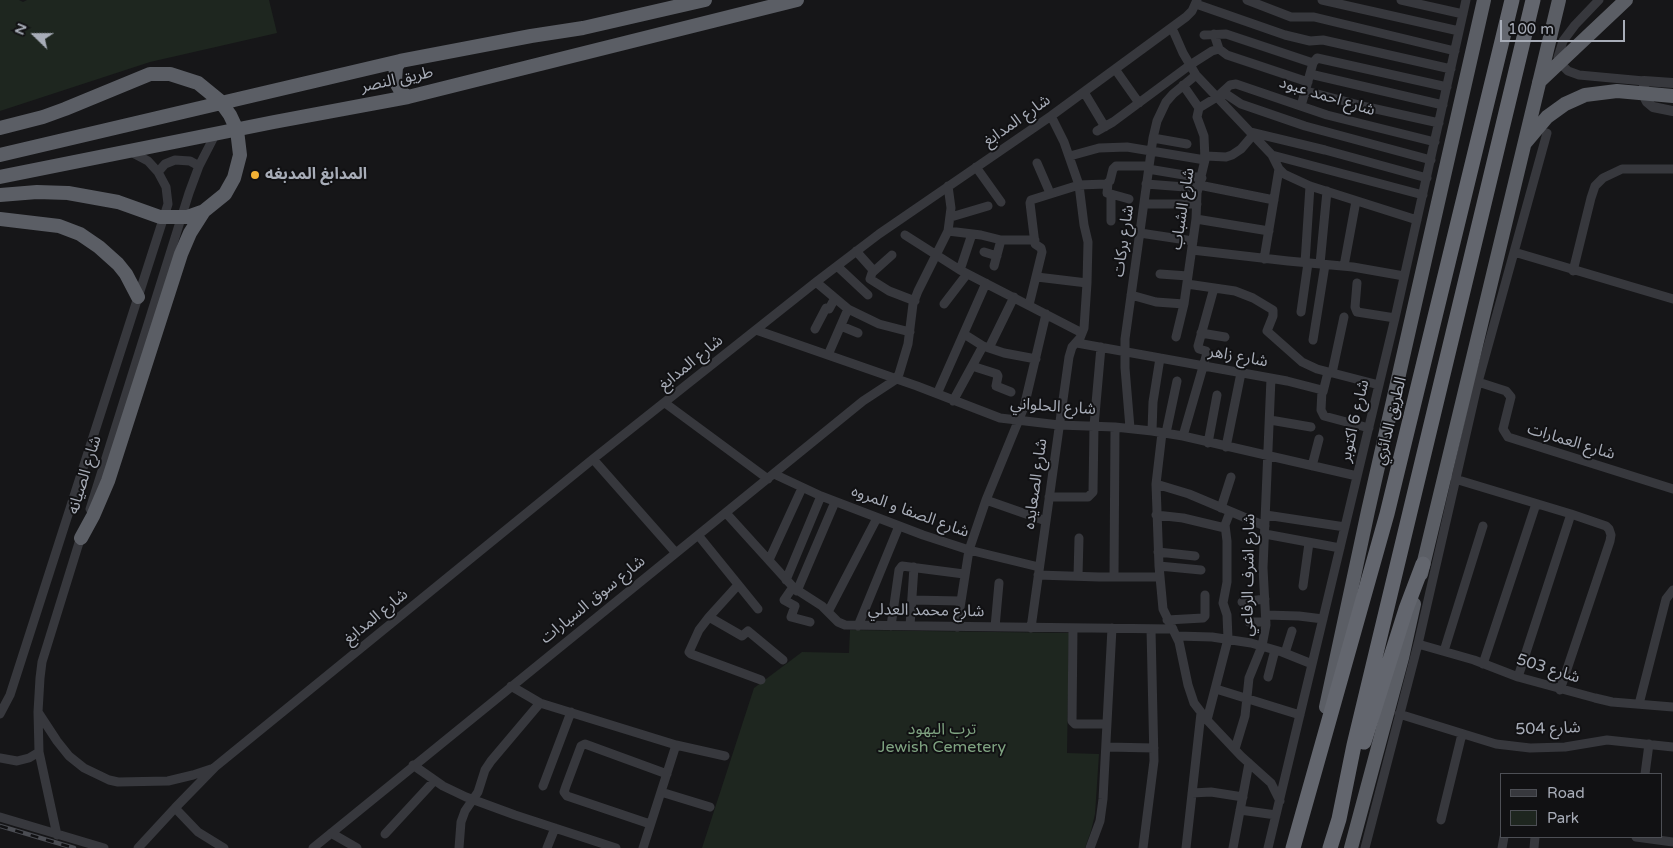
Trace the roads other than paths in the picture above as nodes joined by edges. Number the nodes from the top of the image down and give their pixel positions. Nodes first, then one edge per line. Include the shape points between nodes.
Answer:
1 (705, 0) edge
2 (797, 0) edge
3 (1247, 0) edge
4 (1322, 0) edge
5 (1401, 0) edge
6 (1466, 0) edge
7 (1484, 0) edge
8 (1512, 0) edge
9 (1533, 0) edge
10 (1559, 0) edge
11 (1599, 0) edge
12 (1626, 0) edge
13 (1196, 2) edge
14 (1463, 14) junction
15 (1172, 28) junction
16 (1459, 32) junction
17 (1219, 48) junction
18 (1455, 51) junction
19 (400, 62) junction
20 (1313, 63) junction
21 (1190, 65) junction
22 (1115, 69) junction
23 (1451, 69) junction
24 (1196, 75) junction
25 (1308, 82) junction
26 (1538, 82) junction
27 (1644, 82) junction
28 (1673, 83) edge
29 (1184, 85) junction
30 (1447, 87) junction
31 (1084, 92) junction
32 (1220, 95) junction
33 (1673, 96) edge
34 (408, 97) junction
35 (1139, 103) junction
36 (1443, 105) junction
37 (1301, 106) junction
38 (1199, 108) junction
39 (1673, 111) edge
40 (1051, 116) junction
41 (1439, 123) junction
42 (0, 128) edge
43 (216, 133) junction
44 (1251, 133) junction
45 (1547, 133) dead end
46 (1153, 138) junction
47 (1435, 142) junction
48 (1187, 144) dead end
49 (1151, 150) junction
50 (128, 151) junction
51 (1521, 152) junction
52 (0, 155) edge
53 (1272, 155) junction
54 (1070, 156) junction
55 (1206, 158) junction
56 (1430, 160) junction
57 (1037, 163) dead end
58 (199, 166) junction
59 (976, 167) junction
60 (1148, 167) junction
61 (1278, 169) junction
62 (1673, 169) edge
63 (158, 172) junction
64 (0, 177) edge
65 (1426, 178) junction
66 (1108, 183) junction
67 (1146, 184) junction
68 (1200, 184) junction
69 (1079, 185) junction
70 (948, 186) junction
71 (1310, 186) junction
72 (1327, 191) junction
73 (1050, 193) junction
74 (1111, 194) junction
75 (0, 195) edge
76 (1423, 196) junction
77 (1129, 199) dead end
78 (1274, 200) junction
79 (1356, 201) junction
80 (1001, 202) dead end
81 (1144, 204) junction
82 (1197, 204) junction
83 (988, 206) dead end
84 (204, 211) junction
85 (951, 217) junction
86 (0, 219) edge
87 (1196, 219) junction
88 (1417, 220) junction
89 (1111, 221) dead end
90 (948, 231) junction
91 (1269, 231) junction
92 (1140, 233) junction
93 (972, 234) junction
94 (906, 235) dead end
95 (1001, 240) junction
96 (1035, 240) junction
97 (1192, 245) junction
98 (856, 251) junction
99 (984, 252) dead end
100 (1514, 252) junction
101 (892, 255) dead end
102 (936, 255) junction
103 (997, 256) junction
104 (1264, 259) junction
105 (1306, 263) junction
106 (1322, 264) junction
107 (837, 266) junction
108 (994, 266) dead end
109 (1344, 266) junction
110 (1573, 271) junction
111 (873, 272) junction
112 (964, 272) junction
113 (1160, 274) dead end
114 (1037, 276) junction
115 (1404, 276) junction
116 (1187, 280) junction
117 (816, 282) junction
118 (986, 283) junction
119 (1357, 283) dead end
120 (1087, 284) junction
121 (1214, 288) junction
122 (868, 295) dead end
123 (1131, 295) junction
124 (138, 297) junction
125 (1014, 297) junction
126 (835, 298) junction
127 (1673, 299) edge
128 (914, 301) junction
129 (944, 304) dead end
130 (1184, 304) junction
131 (1029, 305) junction
132 (848, 309) junction
133 (1300, 312) dead end
134 (1046, 314) junction
135 (1344, 316) dead end
136 (1395, 318) junction
137 (841, 326) junction
138 (815, 329) dead end
139 (756, 330) junction
140 (910, 332) junction
141 (1201, 332) junction
142 (858, 333) dead end
143 (1082, 333) junction
144 (964, 334) junction
145 (1176, 337) dead end
146 (1225, 337) dead end
147 (1313, 340) dead end
148 (1077, 342) junction
149 (986, 347) junction
150 (1101, 347) junction
151 (1124, 351) junction
152 (828, 355) junction
153 (1160, 358) junction
154 (1036, 359) junction
155 (972, 366) junction
156 (1204, 366) junction
157 (1330, 372) junction
158 (1241, 373) junction
159 (1271, 378) junction
160 (895, 380) junction
161 (1177, 381) dead end
162 (1478, 382) junction
163 (1379, 385) junction
164 (1011, 392) dead end
165 (1323, 392) junction
166 (937, 394) junction
167 (1217, 395) dead end
168 (953, 400) junction
169 (665, 403) junction
170 (1270, 420) junction
171 (1019, 421) junction
172 (1059, 425) junction
173 (1094, 426) junction
174 (1115, 427) junction
175 (1311, 427) dead end
176 (1130, 428) junction
177 (1369, 428) junction
178 (1152, 431) junction
179 (1164, 433) junction
180 (1183, 436) junction
181 (1319, 439) dead end
182 (1208, 443) junction
183 (1226, 447) junction
184 (1269, 456) junction
185 (594, 459) junction
186 (1312, 466) junction
187 (1357, 476) junction
188 (771, 477) junction
189 (1231, 477) dead end
190 (1455, 479) junction
191 (1156, 484) junction
192 (802, 488) junction
193 (1673, 489) edge
194 (821, 496) junction
195 (1049, 497) junction
196 (986, 500) junction
197 (835, 502) junction
198 (1536, 504) junction
199 (1221, 508) junction
200 (1230, 512) junction
201 (726, 513) junction
202 (1571, 514) junction
203 (1156, 515) junction
204 (1266, 515) junction
205 (877, 518) junction
206 (1046, 521) junction
207 (899, 526) junction
208 (1483, 526) dead end
209 (1345, 527) junction
210 (1225, 528) junction
211 (1265, 530) junction
212 (698, 535) junction
213 (81, 538) junction
214 (1079, 538) dead end
215 (1309, 543) junction
216 (1340, 548) junction
217 (969, 550) junction
218 (1158, 552) junction
219 (676, 553) junction
220 (1195, 556) dead end
221 (769, 560) junction
222 (1423, 564) junction
223 (1158, 566) junction
224 (914, 567) junction
225 (1202, 570) dead end
226 (1039, 571) junction
227 (964, 574) junction
228 (1078, 576) junction
229 (1114, 577) junction
230 (1160, 577) junction
231 (999, 583) dead end
232 (738, 585) junction
233 (792, 586) junction
234 (1303, 586) dead end
235 (1673, 590) edge
236 (1204, 595) dead end
237 (1266, 598) junction
238 (912, 600) junction
239 (960, 601) junction
240 (1242, 602) dead end
241 (758, 609) dead end
242 (828, 612) junction
243 (709, 617) junction
244 (1266, 618) junction
245 (1323, 619) junction
246 (1167, 620) junction
247 (810, 622) dead end
248 (1249, 622) dead end
249 (858, 626) junction
250 (891, 626) junction
251 (910, 626) junction
252 (957, 627) junction
253 (995, 627) junction
254 (1032, 628) junction
255 (1073, 628) junction
256 (1112, 628) junction
257 (1151, 629) junction
258 (1292, 631) dead end
259 (1175, 633) junction
260 (1228, 639) junction
261 (1418, 644) junction
262 (1262, 646) junction
263 (1275, 650) junction
264 (1444, 652) junction
265 (1285, 653) junction
266 (782, 660) dead end
267 (1312, 664) junction
268 (1483, 664) junction
269 (1268, 676) dead end
270 (1518, 677) junction
271 (761, 680) dead end
272 (511, 686) junction
273 (1216, 689) junction
274 (1560, 690) junction
275 (1247, 699) junction
276 (540, 702) junction
277 (1639, 704) junction
278 (1673, 707) edge
279 (38, 712) junction
280 (572, 712) junction
281 (0, 714) edge
282 (1399, 714) junction
283 (1300, 715) junction
284 (1204, 717) junction
285 (1107, 724) junction
286 (1462, 734) junction
287 (1649, 744) junction
288 (676, 745) junction
289 (1106, 747) junction
290 (1673, 747) edge
291 (1154, 748) junction
292 (1235, 749) junction
293 (39, 752) junction
294 (725, 756) dead end
295 (0, 758) edge
296 (1249, 763) junction
297 (413, 765) junction
298 (215, 766) junction
299 (1645, 773) edge
300 (667, 774) junction
301 (434, 781) junction
302 (543, 786) dead end
303 (661, 792) junction
304 (1192, 793) junction
305 (1243, 797) junction
306 (473, 800) junction
307 (1280, 800) junction
308 (710, 807) dead end
309 (175, 808) junction
310 (1304, 809) junction
311 (1240, 810) junction
312 (1276, 815) junction
313 (0, 817) edge
314 (1339, 819) junction
315 (1441, 820) dead end
316 (650, 824) junction
317 (555, 828) junction
318 (331, 833) junction
319 (385, 834) dead end
320 (57, 835) junction
321 (1644, 838) edge
322 (1673, 842) edge
323 (104, 848) edge
324 (138, 848) edge
325 (224, 848) edge
326 (313, 848) edge
327 (357, 848) edge
328 (459, 848) edge
329 (548, 848) edge
330 (616, 848) edge
331 (643, 848) edge
332 (1090, 848) edge
333 (1143, 848) edge
334 (1186, 848) edge
335 (1233, 848) edge
336 (1268, 848) edge
337 (1293, 848) edge
338 (1330, 848) edge
339 (1351, 848) edge
340 (1365, 848) edge

1 - 19 highway, طريق النصر via 584,28
2 - 34 highway, طريق النصر
3 - 18 street via 1287,16 1314,18
4 - 16 street
5 - 14 street
6 - 14 street, شارع 6 اكتوبر
7 - 310 highway
8 - 310 highway, الطريق الدائري via 1387,514
9 - 314 highway via 1358,726
10 - 26 highway
11 - 27 street via 1566,37 1559,52 1560,63 1579,75
12 - 26 highway
13 - 15 street, شارع المدابغ via 1186,17
13 - 23 street via 1285,35 1314,42 1323,40
14 - 16 street, شارع 6 اكتوبر
15 - 21 street
15 - 22 street, شارع المدابغ
16 - 18 street, شارع 6 اكتوبر
17 - 20 street via 1209,34 1226,34
17 - 21 street
17 - 25 street via 1228,55
18 - 23 street, شارع 6 اكتوبر
19 - 34 highway via 395,81
19 - 52 highway, طريق النصر
20 - 25 street
20 - 30 street via 1320,58
21 - 24 street
21 - 35 street
22 - 31 street, شارع المدابغ
22 - 35 street
23 - 30 street, شارع 6 اكتوبر
24 - 29 street, شارع بركات
24 - 32 street
25 - 36 street
25 - 37 street
25 - 41 street via 1366,107
26 - 51 highway
27 - 28 street
27 - 39 street via 1647,102 1653,107
29 - 38 street
29 - 46 street, شارع بركات via 1161,111
30 - 36 street, شارع 6 اكتوبر
31 - 35 street via 1101,129
31 - 40 street, شارع المدابغ
32 - 37 street, شارع احمد عبود via 1230,85 1236,84
32 - 38 street
32 - 44 street
32 - 56 street via 1305,126
33 - 51 highway via 1617,90 1580,97 1547,117
34 - 43 highway, طريق النصر
36 - 41 street, شارع 6 اكتوبر
37 - 47 street, شارع احمد عبود
38 - 55 street, شارع الشباب via 1197,116 1204,136
40 - 54 street, شارع الصعايده
40 - 59 street, شارع المدابغ
41 - 47 street, شارع 6 اكتوبر
42 - 84 highway via 43,117 150,74 170,74 190,80 213,94 226,108 239,138 240,155 230,186
43 - 50 highway, طريق النصر
43 - 58 street, شارع الصيانه
44 - 53 street
44 - 55 street via 1232,156
44 - 65 street
45 - 100 street
46 - 48 street
46 - 49 street, شارع بركات
47 - 56 street, شارع 6 اكتوبر
49 - 54 street via 1105,148
49 - 55 street
49 - 60 street, شارع بركات
50 - 63 street, شارع الصيانه via 142,157
50 - 64 highway, طريق النصر
51 - 222 highway
53 - 61 street
53 - 76 street
54 - 69 street, شارع الصعايده
55 - 68 street, شارع الشباب
56 - 65 street, شارع 6 اكتوبر
57 - 73 street
58 - 63 street via 190,161 175,160
58 - 213 street, شارع الصيانه
59 - 70 street, شارع المدابغ
59 - 80 street
60 - 66 street via 1115,167
60 - 67 street, شارع بركات
60 - 68 street
61 - 71 street
61 - 78 street
62 - 110 street via 1622,170 1603,178 1595,186
63 - 124 street, شارع الصيانه via 166,187 168,204
65 - 76 street, شارع 6 اكتوبر
66 - 69 street
66 - 74 street via 1108,193
67 - 68 street
67 - 81 street, شارع بركات
68 - 78 street
68 - 82 street, شارع الشباب
69 - 73 street
69 - 120 street, شارع الصعايده via 1088,242
70 - 85 street
70 - 98 street, شارع المدابغ
71 - 72 street
71 - 105 street
72 - 79 street
72 - 106 street
73 - 96 street via 1030,202
74 - 77 street
74 - 89 street
75 - 84 highway via 53,192 101,198 160,217 178,218
76 - 88 street, شارع 6 اكتوبر
78 - 91 street
79 - 88 street
79 - 109 street
81 - 82 street
81 - 92 street, شارع بركات
82 - 87 street, شارع الشباب
83 - 85 street
84 - 213 highway via 180,254 106,487
85 - 90 street
86 - 124 highway via 59,226 80,234 118,264
87 - 91 street
87 - 97 street, شارع الشباب
88 - 115 street, شارع 6 اكتوبر
90 - 93 street
90 - 102 street
91 - 104 street
92 - 97 street
92 - 123 street, شارع بركات
93 - 95 street
93 - 112 street
94 - 102 street
95 - 96 street
95 - 103 street
96 - 114 street via 1042,250
97 - 104 street
97 - 116 street, شارع الشباب
98 - 107 street, شارع المدابغ
98 - 111 street
99 - 103 street
100 - 110 street
100 - 162 street
101 - 111 street
102 - 112 street
102 - 128 street
103 - 108 street
104 - 105 street
105 - 106 street
105 - 133 street
106 - 109 street
106 - 147 street
107 - 117 street, شارع المدابغ
107 - 122 street
109 - 115 street
110 - 127 street
111 - 128 street via 870,278 875,282
112 - 118 street
112 - 129 street
113 - 116 street
114 - 120 street
114 - 131 street
115 - 136 street, شارع 6 اكتوبر
116 - 121 street
116 - 130 street, شارع الشباب
117 - 126 street
117 - 139 street, شارع المدابغ
118 - 125 street
118 - 144 street
119 - 136 street via 1357,312
120 - 143 street, شارع الصعايده
121 - 141 street
121 - 157 street via 1241,292 1271,308 1274,313 1267,329 1269,334 1302,362
123 - 130 street via 1156,302
123 - 151 street, شارع بركات
124 - 281 street, شارع الصيانه via 10,695
125 - 131 street
125 - 149 street
126 - 132 street
126 - 138 street
128 - 140 street
130 - 145 street, شارع الشباب
131 - 134 street
132 - 137 street
132 - 140 street via 879,324
134 - 143 street
134 - 154 street
135 - 157 street
136 - 163 street, شارع 6 اكتوبر
137 - 142 street
137 - 152 street
139 - 152 street, شارع الحلواني
139 - 169 street, شارع المدابغ
140 - 160 street
141 - 146 street
141 - 156 street via 1198,347 1207,352
143 - 148 street, شارع الصعايده
144 - 149 street
144 - 166 street
148 - 150 street, شارع زاهر
148 - 172 street, شارع الصعايده via 1069,357
149 - 154 street via 1004,354
149 - 155 street
150 - 151 street, شارع زاهر
150 - 173 street
151 - 153 street, شارع زاهر
151 - 176 street, شارع بركات
152 - 160 street, شارع الحلواني
153 - 156 street, شارع زاهر
153 - 178 street
154 - 171 street
155 - 164 street via 997,374 996,386
155 - 168 street
156 - 158 street, شارع زاهر
156 - 180 street
157 - 163 street
157 - 165 street
158 - 159 street, شارع زاهر
158 - 183 street
159 - 165 street, شارع زاهر
159 - 170 street, شارع اشرف الرفاعي
160 - 166 street, شارع الحلواني
160 - 188 street, شارع سوق السيارات via 862,401
161 - 179 street
162 - 190 street
162 - 193 street, شارع العمارات via 1506,391 1511,397 1503,429 1508,437
163 - 177 street, شارع 6 اكتوبر
165 - 177 street via 1321,410 1324,416
166 - 168 street, شارع الحلواني
167 - 182 street
168 - 171 street, شارع الحلواني via 986,414
169 - 185 street, شارع المدابغ
169 - 188 street, شارع الصفا و المروه
170 - 175 street
170 - 184 street, شارع اشرف الرفاعي
171 - 172 street, شارع الحلواني
171 - 196 street
172 - 173 street, شارع الحلواني
172 - 195 street, شارع الصعايده
173 - 174 street, شارع الحلواني
173 - 195 street via 1092,494 1088,497
174 - 176 street, شارع الحلواني
174 - 229 street
176 - 178 street, شارع الحلواني
177 - 187 street, شارع 6 اكتوبر
178 - 179 street, شارع الحلواني
179 - 180 street, شارع الحلواني
179 - 191 street
180 - 182 street, شارع الحلواني
181 - 186 street
182 - 183 street, شارع الحلواني
183 - 184 street, شارع الحلواني
184 - 186 street, شارع الحلواني
184 - 204 street, شارع اشرف الرفاعي
185 - 219 street
185 - 298 street, شارع المدابغ
186 - 187 street, شارع الحلواني
187 - 209 street, شارع 6 اكتوبر
188 - 192 street, شارع الصفا و المروه
188 - 201 street, شارع سوق السيارات
189 - 199 street
190 - 198 street
190 - 261 street
191 - 199 street
191 - 203 street
192 - 194 street, شارع الصفا و المروه
192 - 221 street
194 - 197 street, شارع الصفا و المروه
194 - 233 street
195 - 206 street, شارع الصعايده
196 - 206 street
196 - 217 street
197 - 205 street, شارع الصفا و المروه
197 - 233 street
198 - 202 street
198 - 268 street
199 - 200 street
200 - 210 street
200 - 211 street
201 - 212 street, شارع سوق السيارات
201 - 221 street, شارع محمد العدلي
202 - 270 street
202 - 274 street via 1606,526 1612,535
203 - 210 street
203 - 218 street
204 - 209 street
204 - 211 street, شارع اشرف الرفاعي
205 - 207 street, شارع الصفا و المروه
205 - 242 street
206 - 226 street, شارع الصعايده
207 - 217 street, شارع الصفا و المروه
207 - 249 street
208 - 264 street
209 - 216 street, شارع 6 اكتوبر
210 - 260 street via 1227,582 1223,603
211 - 215 street
211 - 237 street, شارع اشرف الرفاعي via 1263,578
212 - 219 street, شارع سوق السيارات
212 - 232 street
213 - 279 street, شارع الصيانه via 42,662
214 - 228 street
215 - 216 street
215 - 234 street
216 - 245 street, شارع 6 اكتوبر
217 - 226 street, شارع الصفا و المروه
217 - 227 street
218 - 220 street
218 - 223 street
219 - 272 street, شارع سوق السيارات
221 - 233 street, شارع محمد العدلي
222 - 314 highway
222 - 339 highway via 1402,658
223 - 225 street
223 - 230 street
224 - 227 street
224 - 238 street
224 - 250 street via 903,566 900,569
226 - 228 street, شارع الصفا و المروه
226 - 254 street, شارع الصعايده
227 - 239 street
228 - 229 street, شارع الصفا و المروه
229 - 230 street, شارع الصفا و المروه
230 - 246 street
231 - 253 street
232 - 241 street
232 - 243 street
233 - 242 street, شارع محمد العدلي
233 - 247 street via 784,600 795,606 791,617
235 - 277 street via 1666,599
236 - 246 street via 1204,618
237 - 240 street
237 - 244 street, شارع اشرف الرفاعي
238 - 239 street
238 - 251 street
239 - 252 street
242 - 249 street, شارع محمد العدلي via 841,624
243 - 266 street via 742,636 748,631
243 - 271 street via 699,630 690,653
244 - 245 street via 1299,616
244 - 248 street
244 - 262 street, شارع اشرف الرفاعي
245 - 267 street, شارع 6 اكتوبر
246 - 259 street
249 - 250 street, شارع محمد العدلي
250 - 251 street, شارع محمد العدلي
251 - 252 street, شارع محمد العدلي
252 - 253 street, شارع محمد العدلي
253 - 254 street, شارع محمد العدلي
254 - 255 street, شارع محمد العدلي
255 - 256 street, شارع محمد العدلي
255 - 285 street via 1072,721 1076,724
256 - 257 street, شارع محمد العدلي
256 - 285 street
257 - 259 street, شارع محمد العدلي
257 - 291 street
258 - 265 street
259 - 260 street, شارع محمد العدلي
259 - 284 street via 1190,694
260 - 262 street, شارع محمد العدلي
260 - 273 street
261 - 264 street, شارع 503
261 - 282 street
262 - 263 street, شارع محمد العدلي
262 - 275 street, شارع اشرف الرفاعي via 1251,672
263 - 265 street, شارع محمد العدلي
263 - 269 street
264 - 268 street, شارع 503
265 - 267 street, شارع محمد العدلي
267 - 283 street, شارع 6 اكتوبر
268 - 270 street, شارع 503
270 - 274 street, شارع 503
272 - 276 street
272 - 297 street, شارع سوق السيارات
273 - 275 street
273 - 284 street
274 - 277 street, شارع 503 via 1612,702
275 - 283 street
275 - 292 street, شارع اشرف الرفاعي
276 - 280 street
276 - 306 street via 485,770
277 - 278 street, شارع 503
279 - 293 street, شارع الصيانه
279 - 298 street, شارع المدابغ via 69,756 84,768 109,780 168,781
280 - 288 street
280 - 302 street
282 - 286 street, شارع 504
282 - 340 street
283 - 307 street, شارع 6 اكتوبر
284 - 292 street
284 - 304 street
285 - 289 street
286 - 287 street, شارع 504 via 1496,744 1530,748 1565,747 1607,740
286 - 315 street
287 - 290 street, شارع 504
287 - 299 street
288 - 294 street
288 - 300 street
289 - 291 street
289 - 332 street via 1100,815
291 - 333 street
292 - 296 street
293 - 295 street via 17,761
293 - 320 street, شارع الصيانه
296 - 305 street
296 - 307 street via 1271,783
297 - 301 street
297 - 318 street, شارع سوق السيارات
298 - 309 street, شارع المدابغ
300 - 303 street
300 - 316 street via 585,744 581,746 566,786 564,792 567,796
301 - 306 street
301 - 319 street
303 - 308 street
303 - 316 street
304 - 305 street
304 - 334 street
305 - 311 street
306 - 317 street
306 - 328 street via 461,822
307 - 312 street, شارع 6 اكتوبر
309 - 324 street, شارع المدابغ
309 - 325 street via 198,832
310 - 337 highway, الطريق الدائري
311 - 312 street
311 - 335 street
312 - 336 street, شارع 6 اكتوبر
313 - 320 street
314 - 338 highway
316 - 331 street
317 - 329 street
317 - 330 street
318 - 326 street, شارع سوق السيارات
318 - 327 street
320 - 323 street
321 - 322 street

